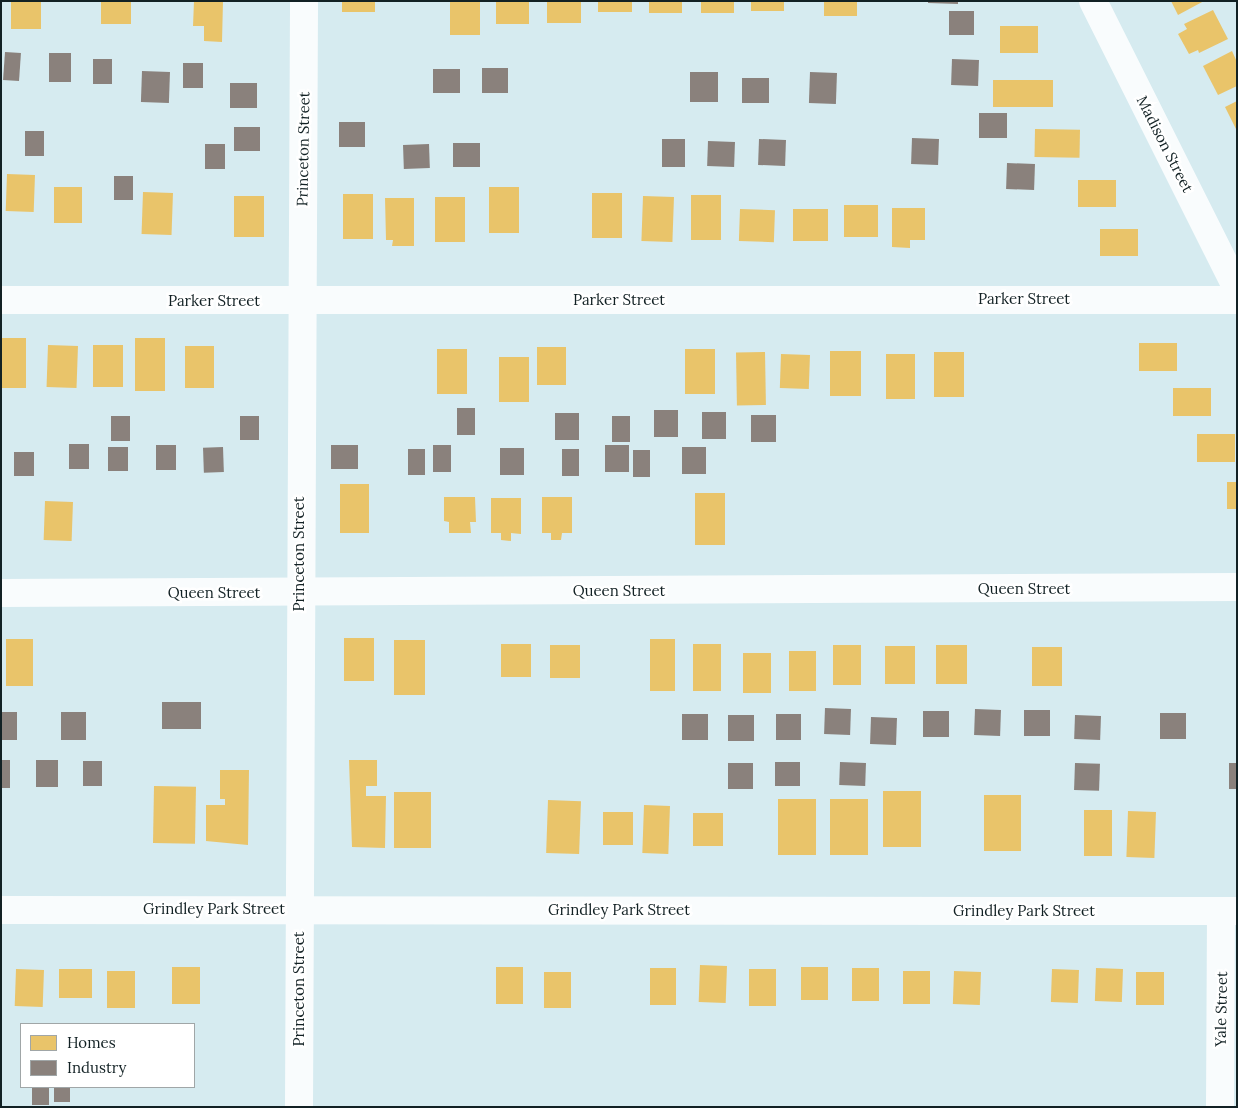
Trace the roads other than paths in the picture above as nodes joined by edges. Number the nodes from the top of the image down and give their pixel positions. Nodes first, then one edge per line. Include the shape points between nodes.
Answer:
1 (304, 1) edge
2 (1093, 1) edge
3 (1237, 288) edge
4 (1, 300) edge
5 (1237, 300) edge
6 (302, 301) junction
7 (1237, 587) edge
8 (1, 593) edge
9 (299, 593) junction
10 (299, 909) junction
11 (1, 910) edge
12 (1229, 911) edge
13 (298, 1107) edge
14 (1220, 1107) edge

1 - 6 street, Princeton Street
2 - 3 street, Madison Street
4 - 6 street, Parker Street
5 - 6 street, Parker Street
6 - 9 street, Princeton Street
7 - 9 street, Queen Street
8 - 9 street, Queen Street
9 - 10 street, Princeton Street
10 - 11 street, Grindley Park Street
10 - 12 street, Grindley Park Street
10 - 13 street, Princeton Street
12 - 14 street, Yale Street

